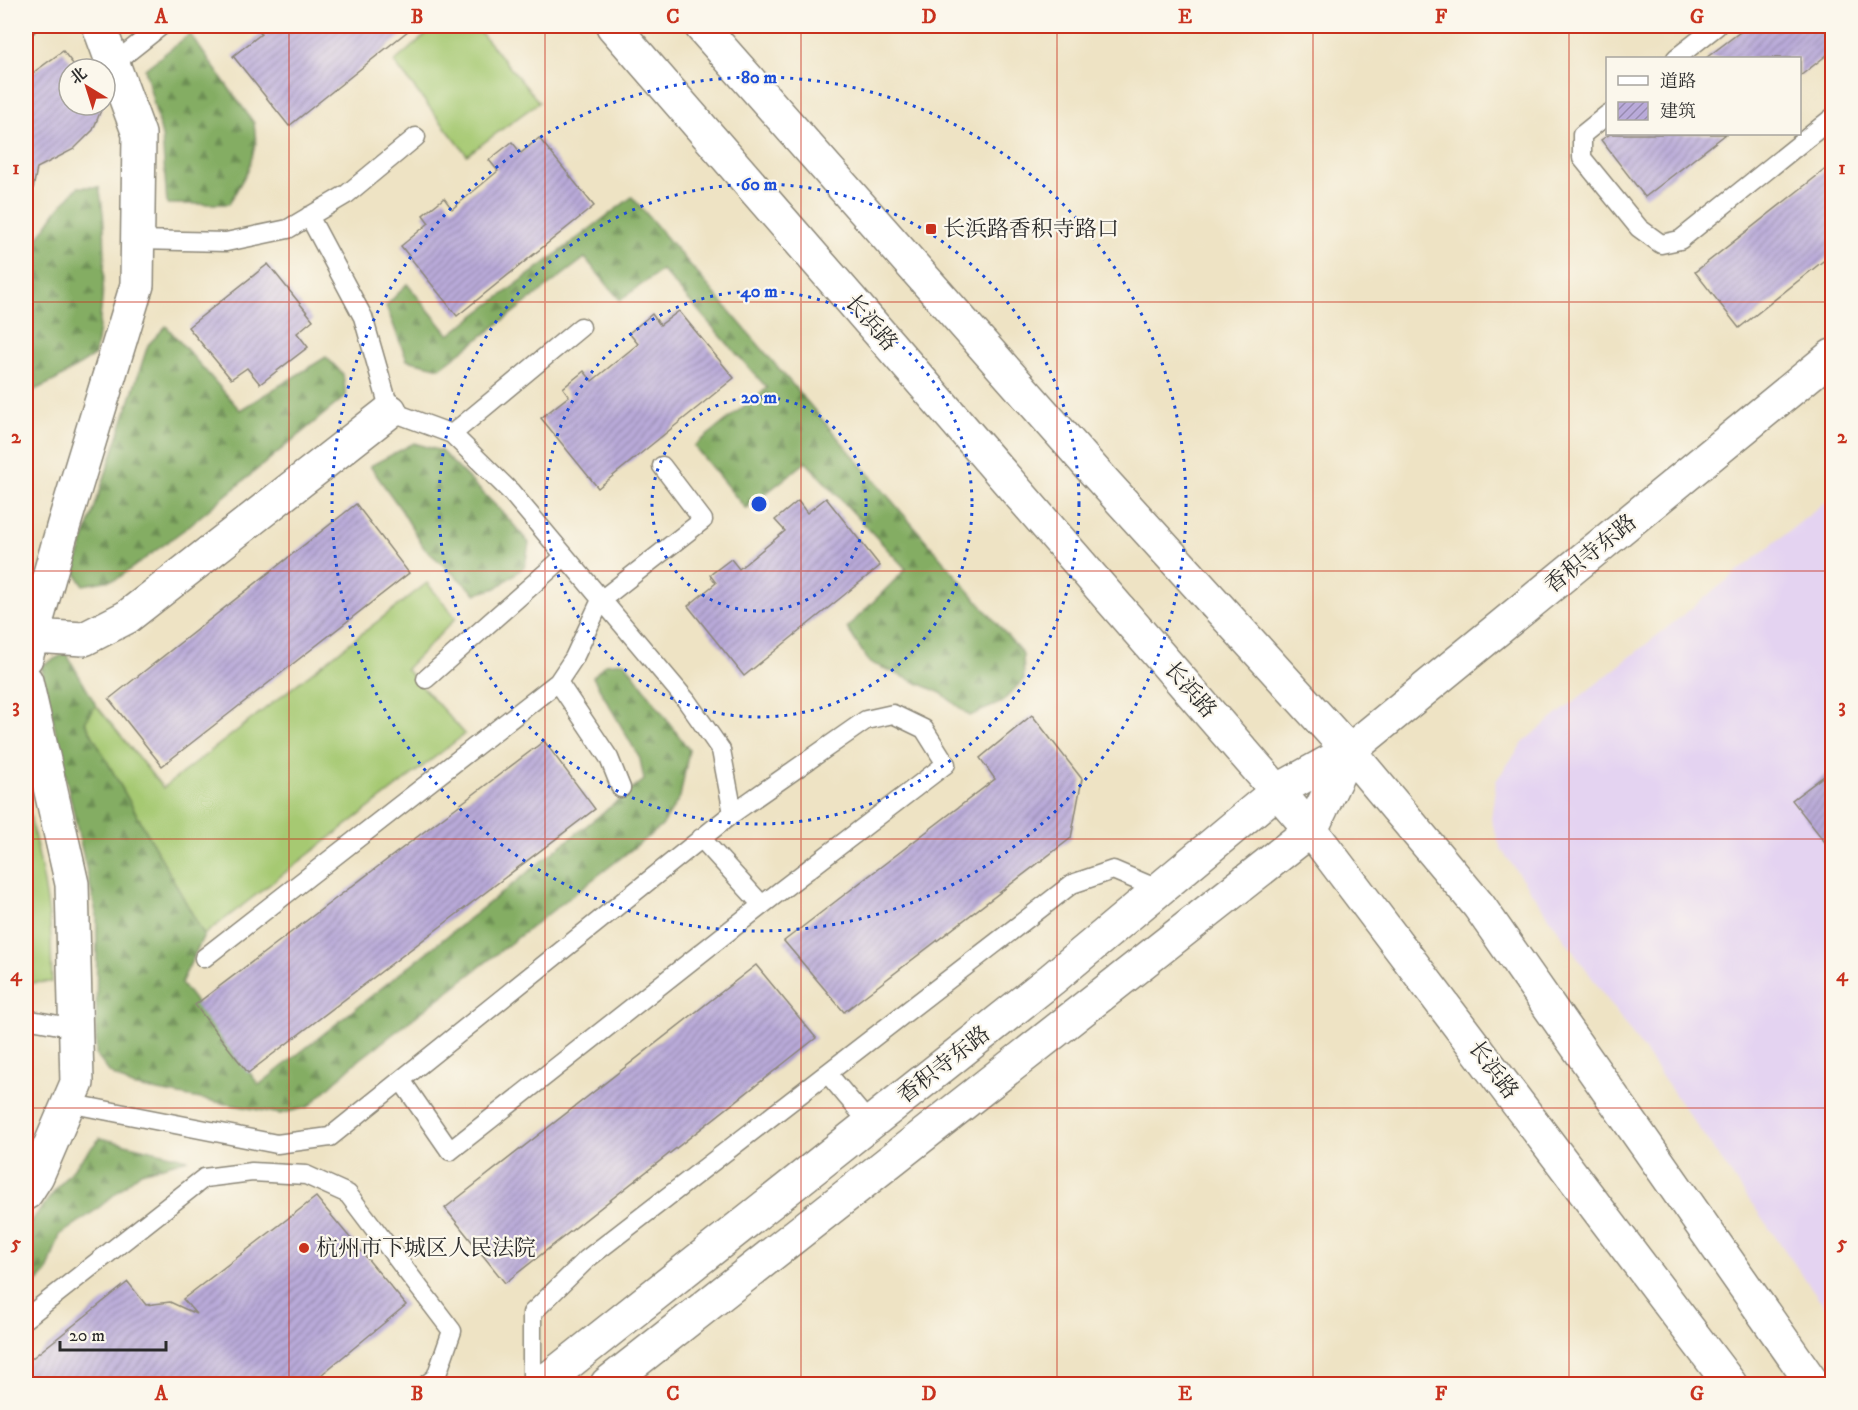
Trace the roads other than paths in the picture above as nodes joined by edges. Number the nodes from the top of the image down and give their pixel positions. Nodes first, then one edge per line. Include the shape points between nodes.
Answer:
1 (99, 26) edge
2 (161, 26) edge
3 (613, 26) edge
4 (701, 26) edge
5 (1717, 26) edge
6 (110, 57) edge
7 (1677, 57) edge
8 (117, 61) edge
9 (117, 75) edge
10 (1606, 116) edge
11 (1833, 118) edge
12 (416, 137) dead end
13 (309, 216) junction
14 (138, 240) junction
15 (581, 327) dead end
16 (1833, 356) edge
17 (390, 411) junction
18 (452, 434) junction
19 (662, 466) dead end
20 (564, 556) junction
21 (601, 600) junction
22 (28, 644) edge
23 (426, 679) dead end
24 (26, 681) edge
25 (558, 682) junction
26 (1349, 751) junction
27 (621, 788) dead end
28 (1276, 790) junction
29 (733, 813) junction
30 (1311, 830) junction
31 (701, 838) junction
32 (1160, 890) junction
33 (762, 905) junction
34 (204, 958) dead end
35 (26, 1019) edge
36 (75, 1028) junction
37 (828, 1074) junction
38 (400, 1080) junction
39 (68, 1103) junction
40 (870, 1124) junction
41 (26, 1193) edge
42 (26, 1318) edge
43 (427, 1384) edge
44 (532, 1384) edge
45 (542, 1384) edge
46 (607, 1384) edge
47 (1730, 1384) edge
48 (1813, 1384) edge

1 - 6 main road
2 - 8 lane
3 - 28 main road, 长浜路
4 - 26 main road via 1095,472
5 - 7 lane
9 - 14 main road via 139,134
10 - 11 lane via 1582,135 1582,158 1639,228 1661,244 1680,240
12 - 13 lane via 347,194
13 - 14 lane via 288,229 226,242
13 - 17 lane via 363,317
14 - 22 main road via 137,285
15 - 18 lane
16 - 26 main road, 香积寺东路
17 - 18 lane
17 - 22 main road via 127,616 84,639
18 - 20 lane via 511,492
19 - 21 lane via 704,520
20 - 21 lane
20 - 23 lane
21 - 25 lane via 574,658
21 - 29 lane via 686,700 721,750
24 - 36 main road via 72,884
25 - 27 lane via 609,758
25 - 34 lane
26 - 28 main road, 香积寺东路
26 - 30 main road, 香积寺东路
26 - 48 main road via 1479,906
28 - 30 main road, 长浜路
28 - 32 main road, 香积寺东路
29 - 31 lane
29 - 33 lane via 866,720 893,714 924,729 946,764
30 - 46 main road, 香积寺东路
30 - 47 main road, 长浜路
31 - 33 lane
31 - 38 lane
32 - 37 lane via 1113,870 1072,884
32 - 40 main road, 香积寺东路
33 - 38 lane via 450,1151
35 - 36 lane
36 - 39 main road via 77,1083
37 - 40 lane
37 - 44 lane via 587,1259 532,1313
38 - 39 lane via 330,1137 277,1144
39 - 41 main road
40 - 45 main road, 香积寺东路
42 - 43 lane via 204,1178 252,1172 306,1175 348,1194 452,1331 436,1377

